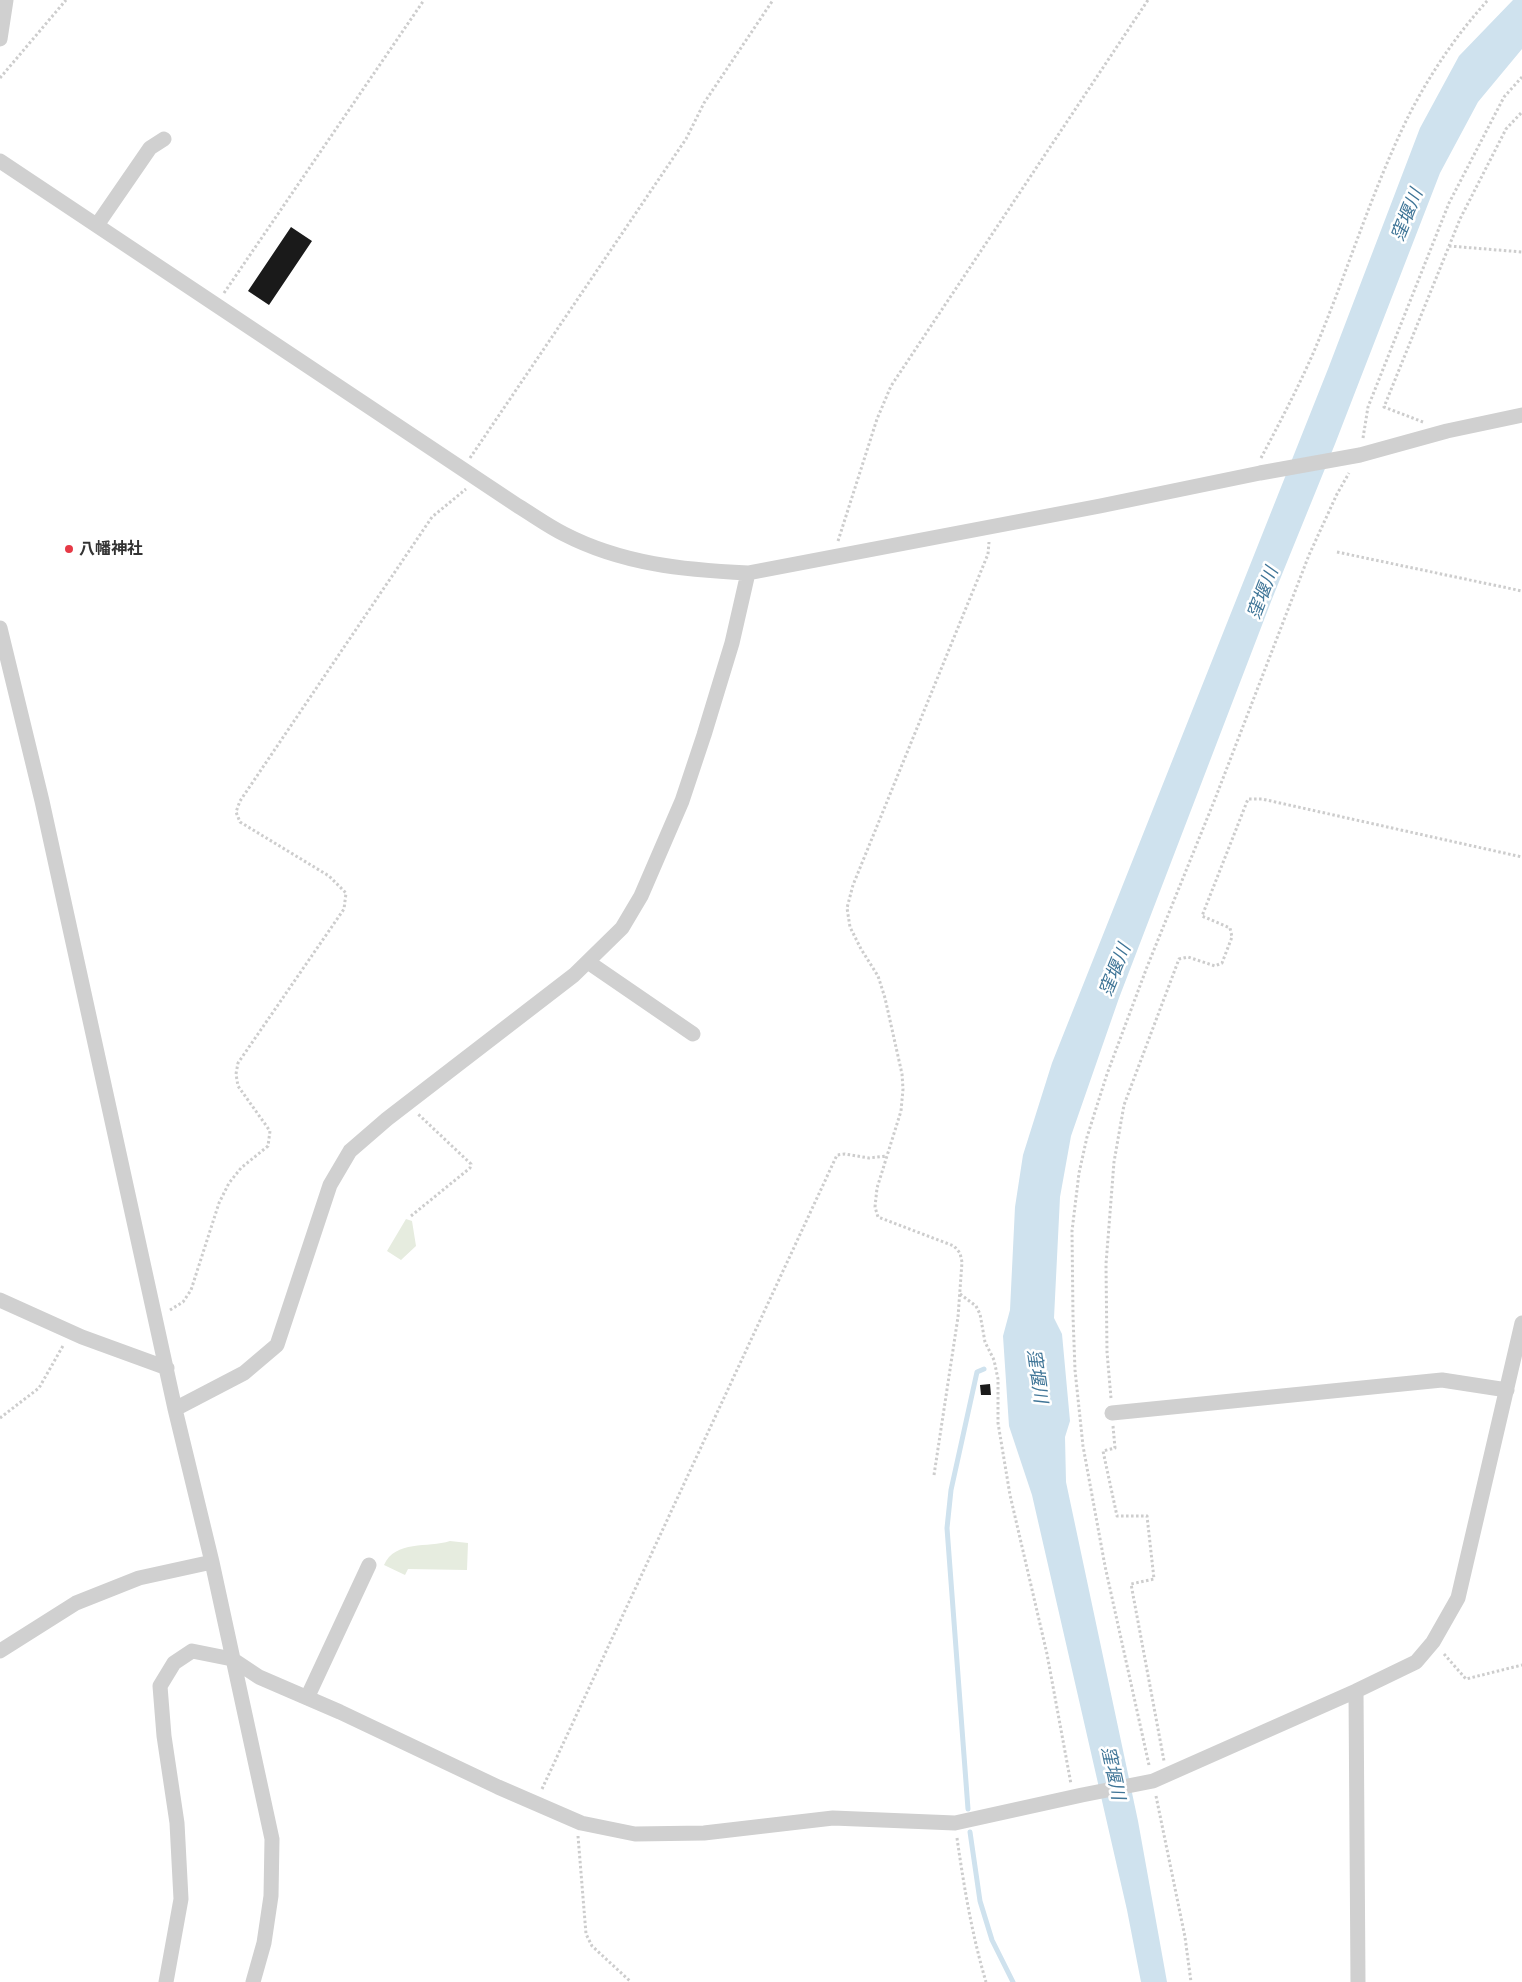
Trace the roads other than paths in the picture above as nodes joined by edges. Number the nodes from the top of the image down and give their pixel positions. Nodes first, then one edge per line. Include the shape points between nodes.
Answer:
1 (6, 0) edge
2 (0, 39) edge
3 (164, 139) dead end
4 (0, 161) edge
5 (97, 225) junction
6 (1522, 415) edge
7 (748, 573) junction
8 (1, 636) edge
9 (588, 962) junction
10 (693, 1034) dead end
11 (0, 1300) edge
12 (1522, 1323) edge
13 (167, 1368) junction
14 (1507, 1390) junction
15 (175, 1409) junction
16 (1112, 1413) road end
17 (212, 1562) junction
18 (369, 1565) dead end
19 (0, 1651) edge
20 (232, 1659) junction
21 (1356, 1691) junction
22 (307, 1698) junction
23 (166, 1982) edge
24 (252, 1982) edge
25 (1358, 1982) edge

1 - 2 street
3 - 5 street via 150,148
4 - 5 street
5 - 7 street via 564,534 647,564
6 - 7 street via 1360,455
7 - 9 street via 732,643 682,801 641,896 622,928
8 - 13 street via 42,801
9 - 10 street
9 - 15 street via 350,1151 330,1185 277,1345 244,1373
11 - 13 street via 71,1332
12 - 14 street
13 - 15 street
14 - 16 street via 1442,1380
14 - 21 street via 1458,1598 1433,1642 1416,1662
15 - 17 street
17 - 19 street via 139,1578 76,1604
17 - 20 street
18 - 22 street
20 - 22 street via 259,1677
20 - 23 street via 192,1651 174,1663 160,1686 177,1823 181,1899
20 - 24 street via 272,1839 271,1896 264,1943
21 - 22 street via 1160,1779 955,1824 833,1818 704,1833 634,1834 577,1821
21 - 25 street

